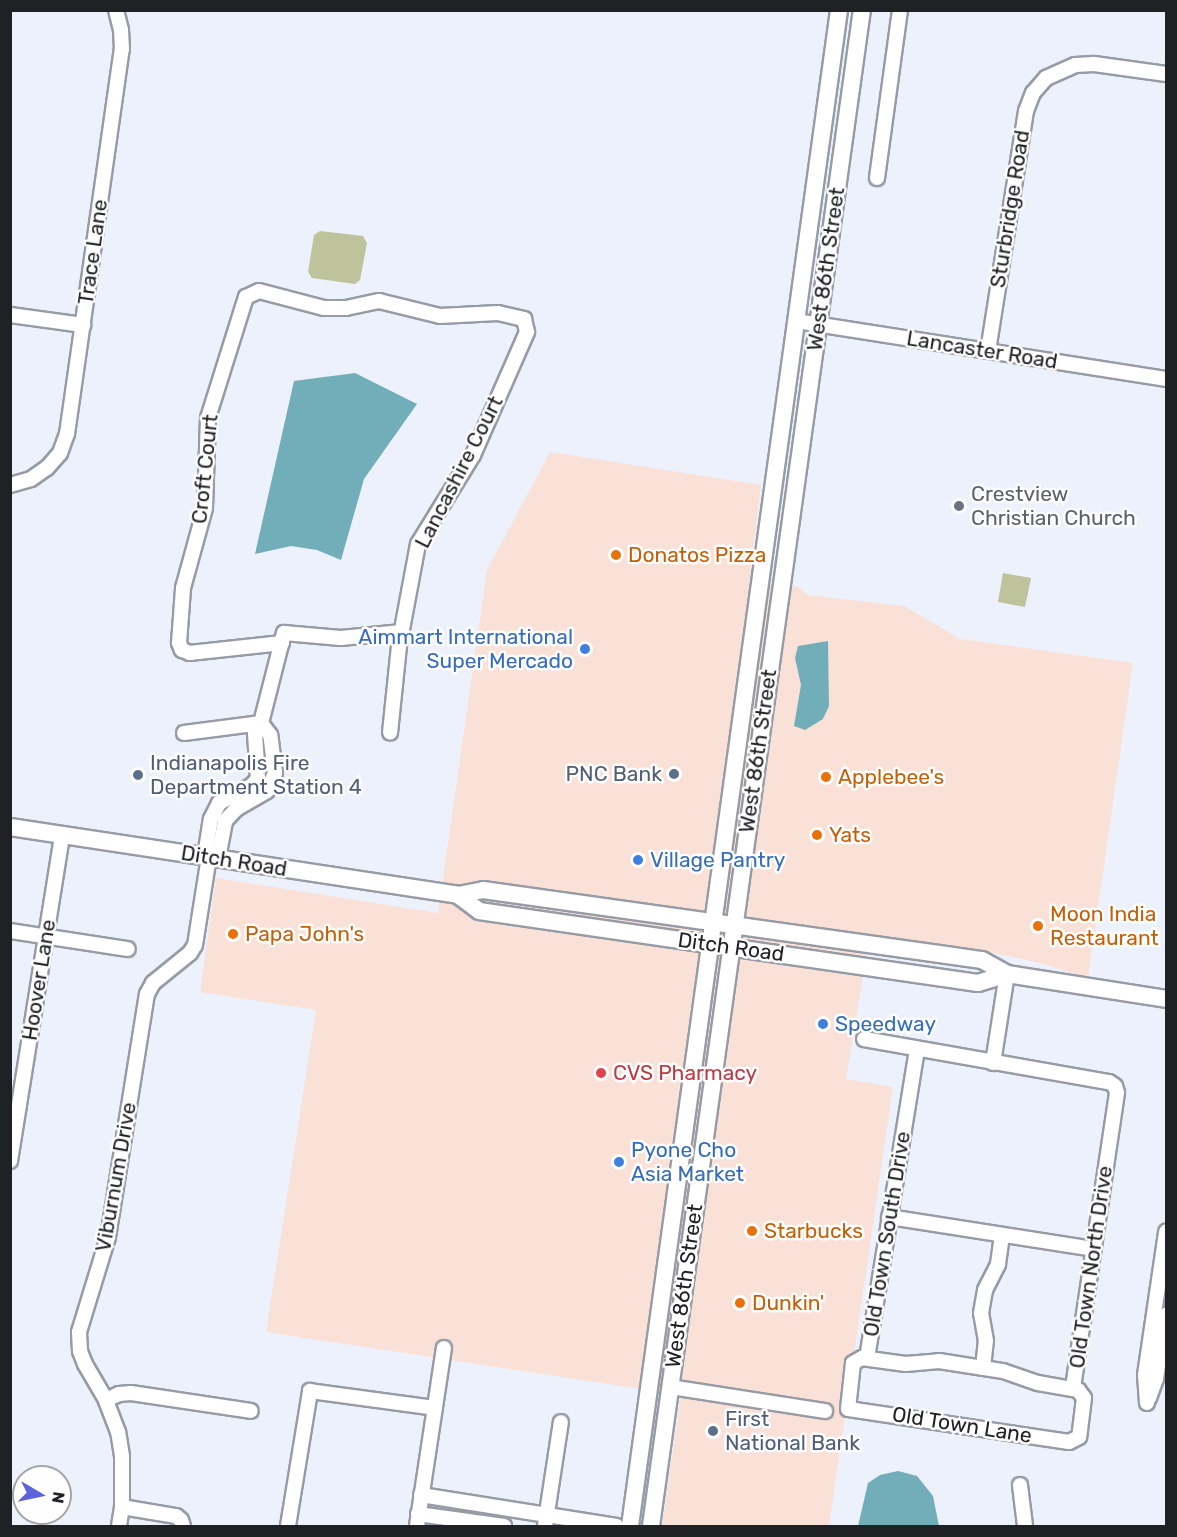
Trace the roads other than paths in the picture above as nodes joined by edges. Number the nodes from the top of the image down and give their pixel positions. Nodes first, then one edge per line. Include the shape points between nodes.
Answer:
1 (116, 10) edge
2 (839, 10) edge
3 (861, 10) edge
4 (900, 10) edge
5 (1167, 74) edge
6 (877, 178) dead end
7 (10, 315) edge
8 (796, 321) junction
9 (526, 322) joint
10 (83, 325) junction
11 (818, 325) junction
12 (988, 351) junction
13 (1167, 379) edge
14 (10, 485) edge
15 (402, 632) junction
16 (283, 638) junction
17 (261, 723) junction
18 (184, 733) dead end
19 (390, 733) dead end
20 (10, 827) edge
21 (62, 835) junction
22 (211, 857) junction
23 (458, 895) junction
24 (714, 922) junction
25 (734, 925) junction
26 (10, 931) edge
27 (46, 936) junction
28 (711, 944) junction
29 (730, 947) junction
30 (128, 949) dead end
31 (1007, 974) junction
32 (1167, 999) edge
33 (864, 1039) dead end
34 (917, 1049) junction
35 (993, 1063) junction
36 (13, 1129) edge
37 (10, 1161) edge
38 (889, 1217) junction
39 (1167, 1232) edge
40 (1002, 1235) junction
41 (1093, 1249) junction
42 (1167, 1315) edge
43 (444, 1348) dead end
44 (867, 1358) junction
45 (983, 1368) junction
46 (670, 1387) junction
47 (1073, 1389) junction
48 (106, 1400) junction
49 (435, 1408) junction
50 (848, 1409) joint
51 (251, 1411) dead end
52 (825, 1411) dead end
53 (561, 1422) dead end
54 (1076, 1441) joint
55 (1020, 1485) dead end
56 (421, 1495) junction
57 (122, 1507) junction
58 (417, 1520) edge
59 (546, 1521) edge
60 (119, 1527) edge
61 (183, 1527) edge
62 (288, 1527) edge
63 (504, 1527) edge
64 (617, 1527) edge
65 (630, 1527) edge
66 (651, 1527) edge
67 (1024, 1527) edge

1 - 10 street, Trace Lane via 122,49
2 - 8 main road, West 86th Street
3 - 11 main road, West 86th Street
4 - 6 street
5 - 12 street, Sturbridge Road via 1085,64 1051,75 1033,93 1026,111
7 - 10 street
8 - 11 street, Lancaster Road
8 - 24 main road, West 86th Street
9 - 15 street, Lancashire Court via 527,332 472,454 418,544
9 - 16 street, Croft Court via 520,316 503,314 438,316 376,301 324,308 259,291 243,301 208,418 205,508 182,593 179,643 182,650 190,653
10 - 14 street, Trace Lane via 67,434 60,453 43,472
11 - 12 street, Lancaster Road
11 - 25 main road, West 86th Street
12 - 13 street, Lancaster Road
15 - 16 street
15 - 19 street, Lancashire Court
16 - 17 street
17 - 18 street
17 - 22 street, Viburnum Drive via 270,735 266,758 251,786 219,803 211,819
20 - 21 main road, Ditch Road
21 - 22 main road, Ditch Road
21 - 27 street, Hoover Lane
22 - 23 main road, Ditch Road
22 - 48 street, Viburnum Drive via 195,945 153,983 147,994 108,1237 80,1328 83,1360
23 - 24 main road, Ditch Road via 483,890
23 - 28 main road, Ditch Road via 479,910
24 - 25 main road, Ditch Road
24 - 28 main road, West 86th Street
25 - 29 main road, West 86th Street
25 - 31 main road, Ditch Road via 982,960
26 - 27 street
27 - 30 street
27 - 36 street, Hoover Lane
28 - 29 main road, Ditch Road
28 - 65 main road, West 86th Street
29 - 31 main road, Ditch Road via 978,983
29 - 46 main road, West 86th Street
31 - 32 main road, Ditch Road
31 - 35 street
33 - 34 street
34 - 35 street
34 - 38 street, Old Town South Drive
35 - 41 street, Old Town North Drive via 1115,1086
36 - 37 street, Hoover Lane
38 - 40 street
38 - 44 street, Old Town South Drive
39 - 42 street via 1145,1375 1147,1402 1156,1379
40 - 41 street
40 - 45 street via 998,1264 985,1290 981,1313 986,1341
41 - 47 street, Old Town North Drive
43 - 49 street
44 - 45 street via 912,1365 939,1361
44 - 50 street, Old Town South Drive via 859,1358 854,1364
45 - 47 street
46 - 52 street
46 - 66 main road, West 86th Street
47 - 54 street, Old Town North Drive via 1084,1398
48 - 51 street via 132,1393
48 - 57 street, Viburnum Drive via 121,1451
49 - 56 street
49 - 62 street via 310,1391
50 - 54 street, Old Town Lane
53 - 59 street
55 - 67 street
56 - 58 street
56 - 59 street
57 - 60 street, Viburnum Drive
57 - 61 street via 176,1516
58 - 63 street
59 - 64 street

